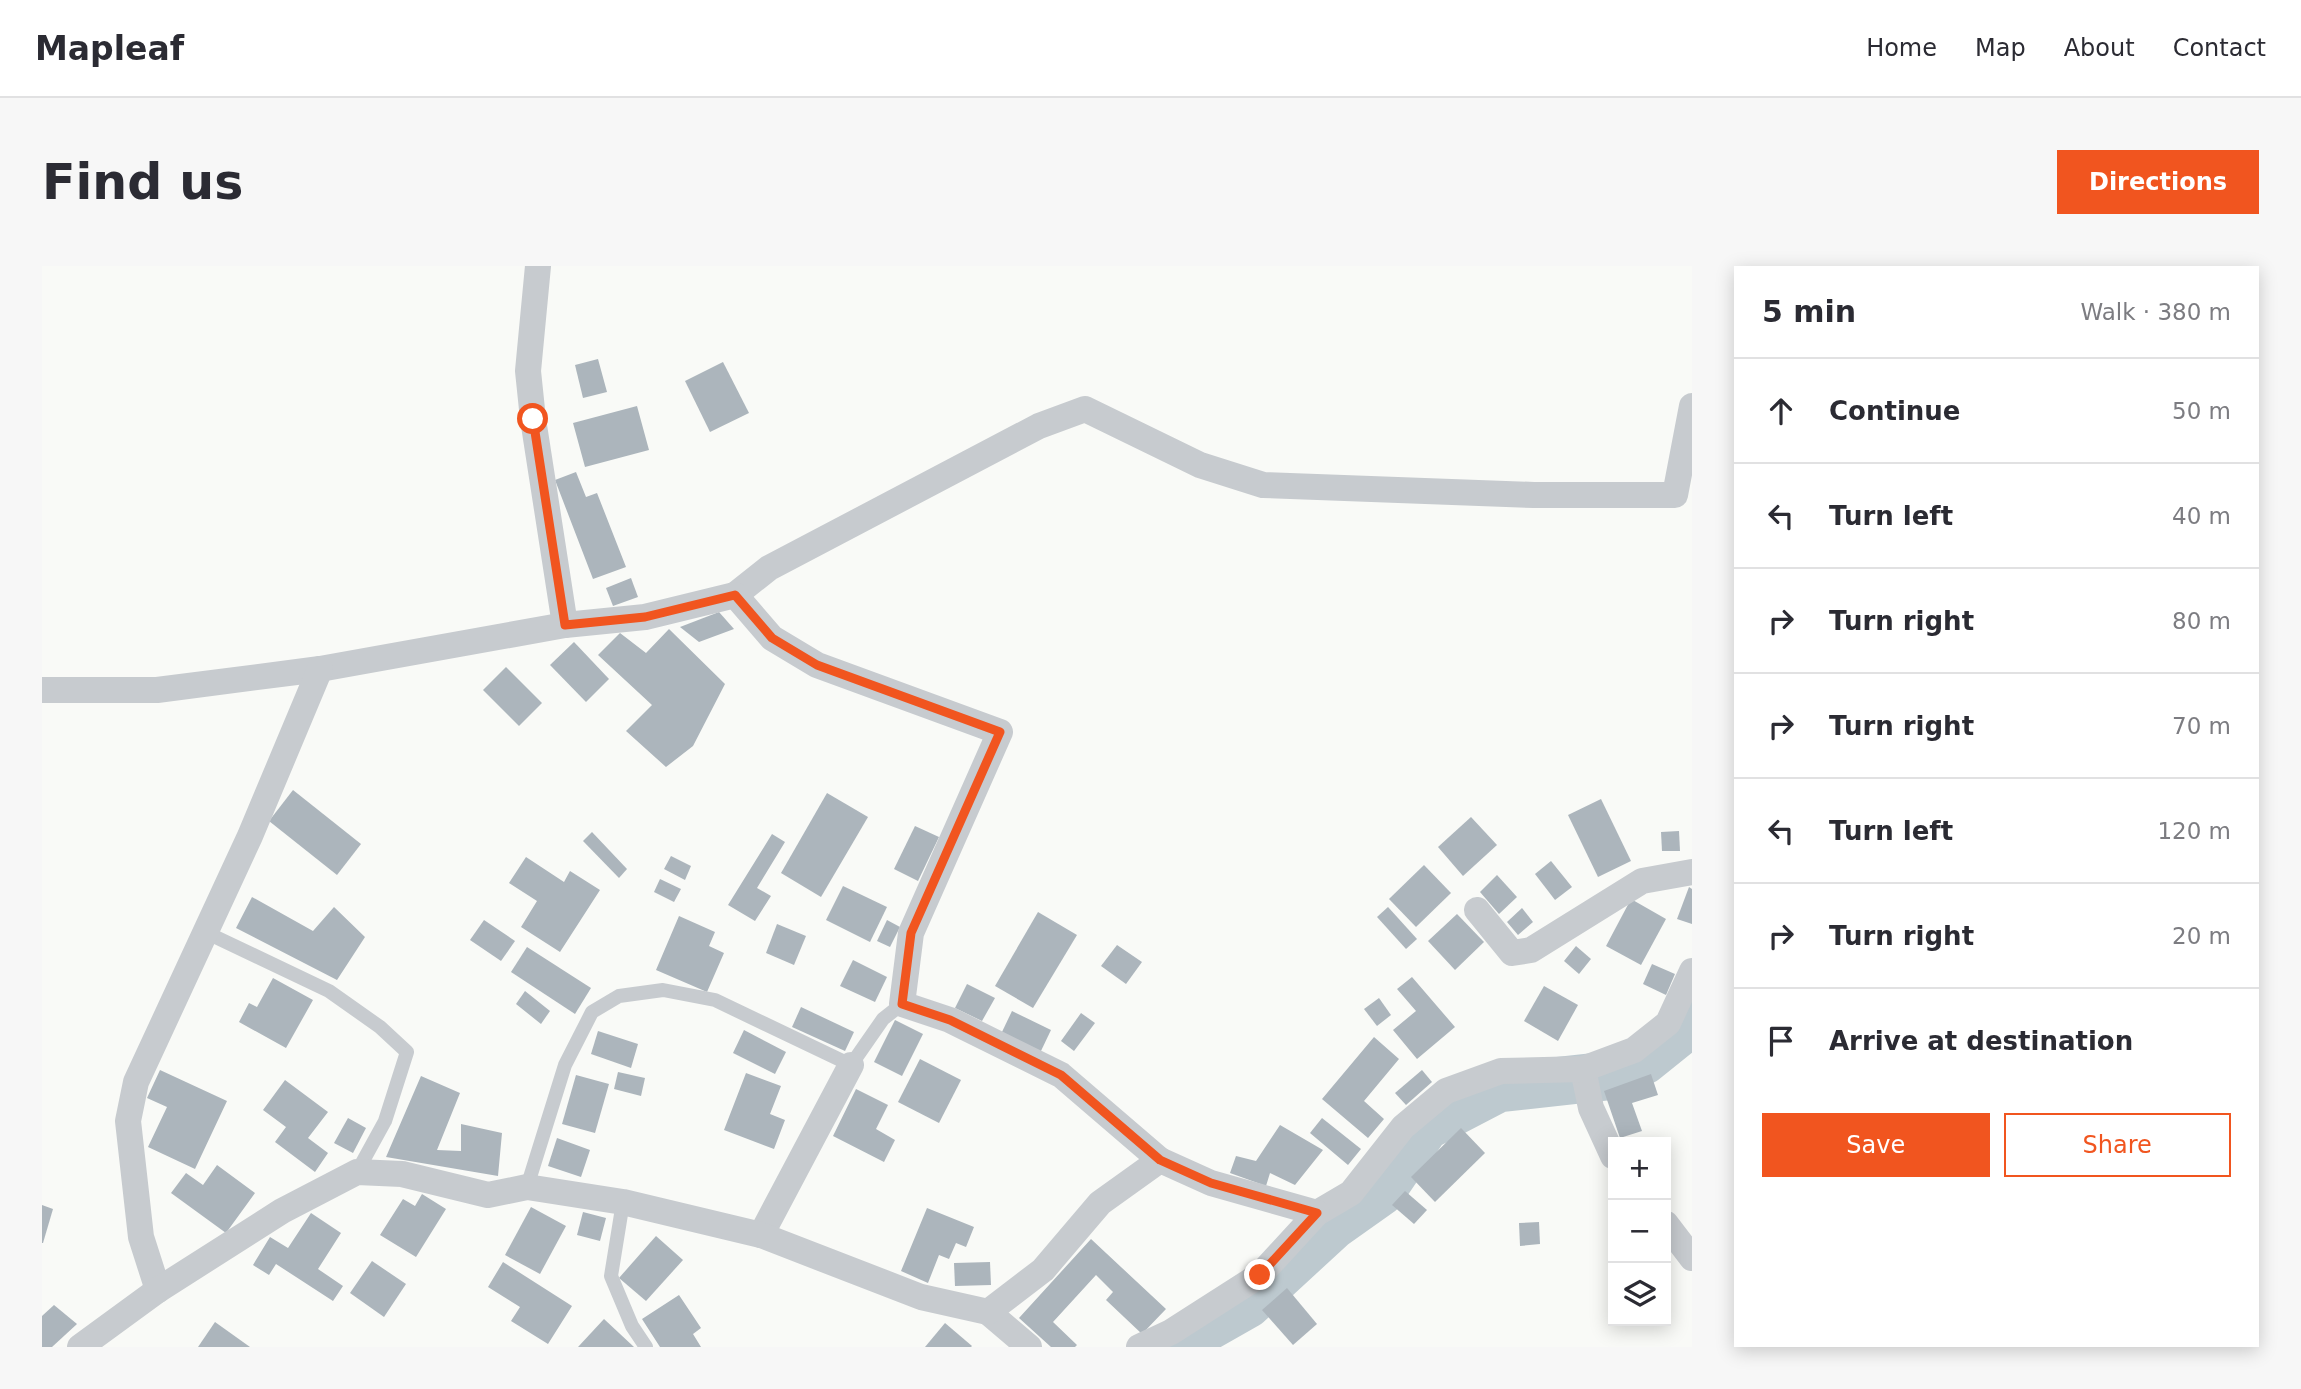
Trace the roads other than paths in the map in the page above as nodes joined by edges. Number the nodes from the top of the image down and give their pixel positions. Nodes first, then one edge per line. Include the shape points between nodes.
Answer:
1 (538, 266) edge
2 (1692, 406) edge
3 (1685, 487) edge
4 (735, 595) junction
5 (565, 625) junction
6 (320, 669) junction
7 (42, 690) edge
8 (1692, 872) edge
9 (1477, 910) dead end
10 (205, 932) junction
11 (1692, 971) edge
12 (902, 1004) junction
13 (851, 1065) junction
14 (1583, 1069) junction
15 (1608, 1150) edge
16 (1160, 1160) junction
17 (357, 1172) junction
18 (527, 1186) junction
19 (623, 1202) junction
20 (1317, 1213) junction
21 (1671, 1231) edge
22 (761, 1236) junction
23 (1692, 1258) edge
24 (158, 1290) junction
25 (988, 1312) junction
26 (80, 1347) edge
27 (646, 1347) edge
28 (1029, 1347) edge
29 (1139, 1347) edge

1 - 5 street via 528,370
2 - 3 street
3 - 4 street via 1675,495 1534,495 1263,485 1200,465 1085,409 1039,426 769,568
4 - 5 street via 645,617
4 - 12 street via 772,638 817,665 1000,732 911,933
5 - 6 street
6 - 7 street via 157,690
6 - 10 street
8 - 9 street via 1642,881 1531,950 1512,953
10 - 17 lane via 329,991 407,1052 385,1121
10 - 24 street via 136,1082 128,1121 141,1237
11 - 14 street via 1668,1023 1634,1050
12 - 13 lane via 883,1019
12 - 16 street via 950,1020 1061,1075
13 - 18 lane via 715,1000 663,990 619,996 592,1012 565,1065
13 - 22 street
14 - 15 street via 1591,1108
14 - 20 street via 1501,1071 1446,1091 1403,1127 1351,1193
16 - 20 street via 1211,1183
16 - 25 street via 1100,1203 1043,1270
17 - 18 street via 402,1174 488,1195
17 - 24 street via 282,1211
18 - 19 street
19 - 22 street
19 - 27 lane via 611,1276
20 - 29 street via 1260,1275
21 - 23 street
22 - 25 street via 921,1297
24 - 26 street
25 - 28 street

